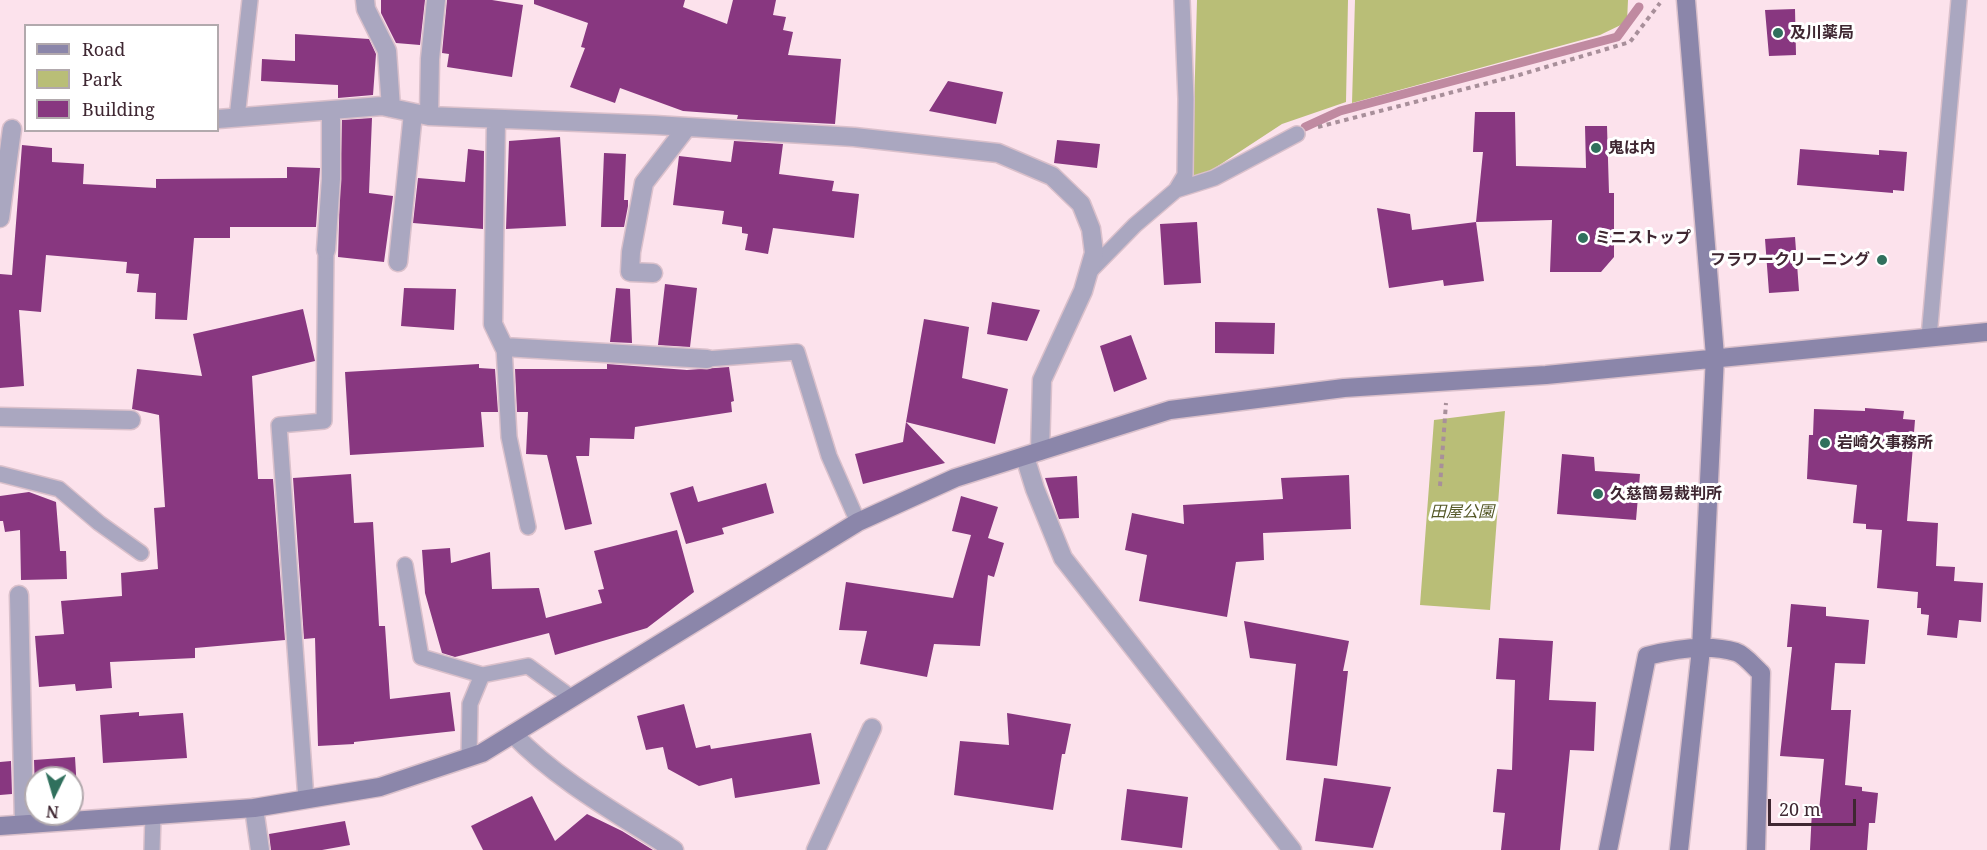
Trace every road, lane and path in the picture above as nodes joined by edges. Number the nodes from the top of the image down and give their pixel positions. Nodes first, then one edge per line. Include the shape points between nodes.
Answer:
1 (250, 0) edge
2 (365, 0) edge
3 (436, 0) edge
4 (1182, 0) edge
5 (1686, 0) edge
6 (1959, 0) edge
7 (1660, 3) dead end
8 (390, 108) junction
9 (331, 110) junction
10 (421, 115) junction
11 (237, 118) junction
12 (219, 119) edge
13 (496, 119) junction
14 (687, 127) junction
15 (12, 131) edge
16 (1297, 134) joint
17 (1176, 190) junction
18 (0, 218) edge
19 (326, 250) joint
20 (398, 262) dead end
21 (1089, 272) junction
22 (653, 273) dead end
23 (1987, 332) edge
24 (1929, 337) junction
25 (504, 347) junction
26 (1715, 356) junction
27 (706, 359) joint
28 (1448, 381) junction
29 (0, 417) edge
30 (131, 420) dead end
31 (1032, 454) junction
32 (0, 474) edge
33 (1440, 486) dead end
34 (858, 522) junction
35 (528, 527) dead end
36 (141, 553) dead end
37 (405, 565) dead end
38 (19, 595) dead end
39 (1701, 649) junction
40 (483, 675) junction
41 (572, 698) junction
42 (872, 728) dead end
43 (513, 734) junction
44 (469, 757) junction
45 (306, 799) junction
46 (254, 808) junction
47 (153, 816) junction
48 (84, 820) edge
49 (24, 824) joint
50 (0, 826) edge
51 (152, 850) edge
52 (260, 850) edge
53 (674, 850) edge
54 (816, 850) edge
55 (1292, 850) edge
56 (1608, 850) edge
57 (1679, 850) edge
58 (1756, 850) edge

1 - 11 lane
2 - 8 street via 387,51
3 - 10 street
4 - 17 lane via 1185,175
5 - 26 street
6 - 24 lane
7 - 16 path via 1630,42
8 - 9 street
8 - 10 street
9 - 11 street
9 - 19 street
10 - 13 street
10 - 20 street
11 - 12 street
13 - 14 street
13 - 25 street via 492,324
14 - 21 street via 854,137 998,153 1052,176 1081,204 1091,229 1094,253
14 - 22 street via 644,183 630,272
15 - 18 street
16 - 17 lane via 1214,178
17 - 21 lane
19 - 45 lane via 324,421 279,425
21 - 31 street via 1042,380
23 - 24 street
24 - 26 street
25 - 27 street
25 - 35 lane via 509,437
26 - 28 street via 1545,375
26 - 39 street
27 - 34 lane via 797,352 829,456
28 - 31 street via 1344,388 1170,410
28 - 33 path
29 - 30 street
31 - 34 street via 955,478
31 - 55 street via 1035,489 1064,558
32 - 36 lane via 59,489
34 - 41 street
37 - 40 lane via 421,657
38 - 49 street
39 - 56 street via 1647,656
39 - 57 street
39 - 58 street via 1737,652 1761,673
40 - 41 lane via 528,666
40 - 44 lane via 470,704
41 - 43 street
42 - 54 street
43 - 44 street
43 - 53 street via 527,749 594,798
44 - 45 street via 380,787
45 - 46 street
46 - 47 street
46 - 52 street
47 - 48 street
47 - 51 lane
49 - 50 street

